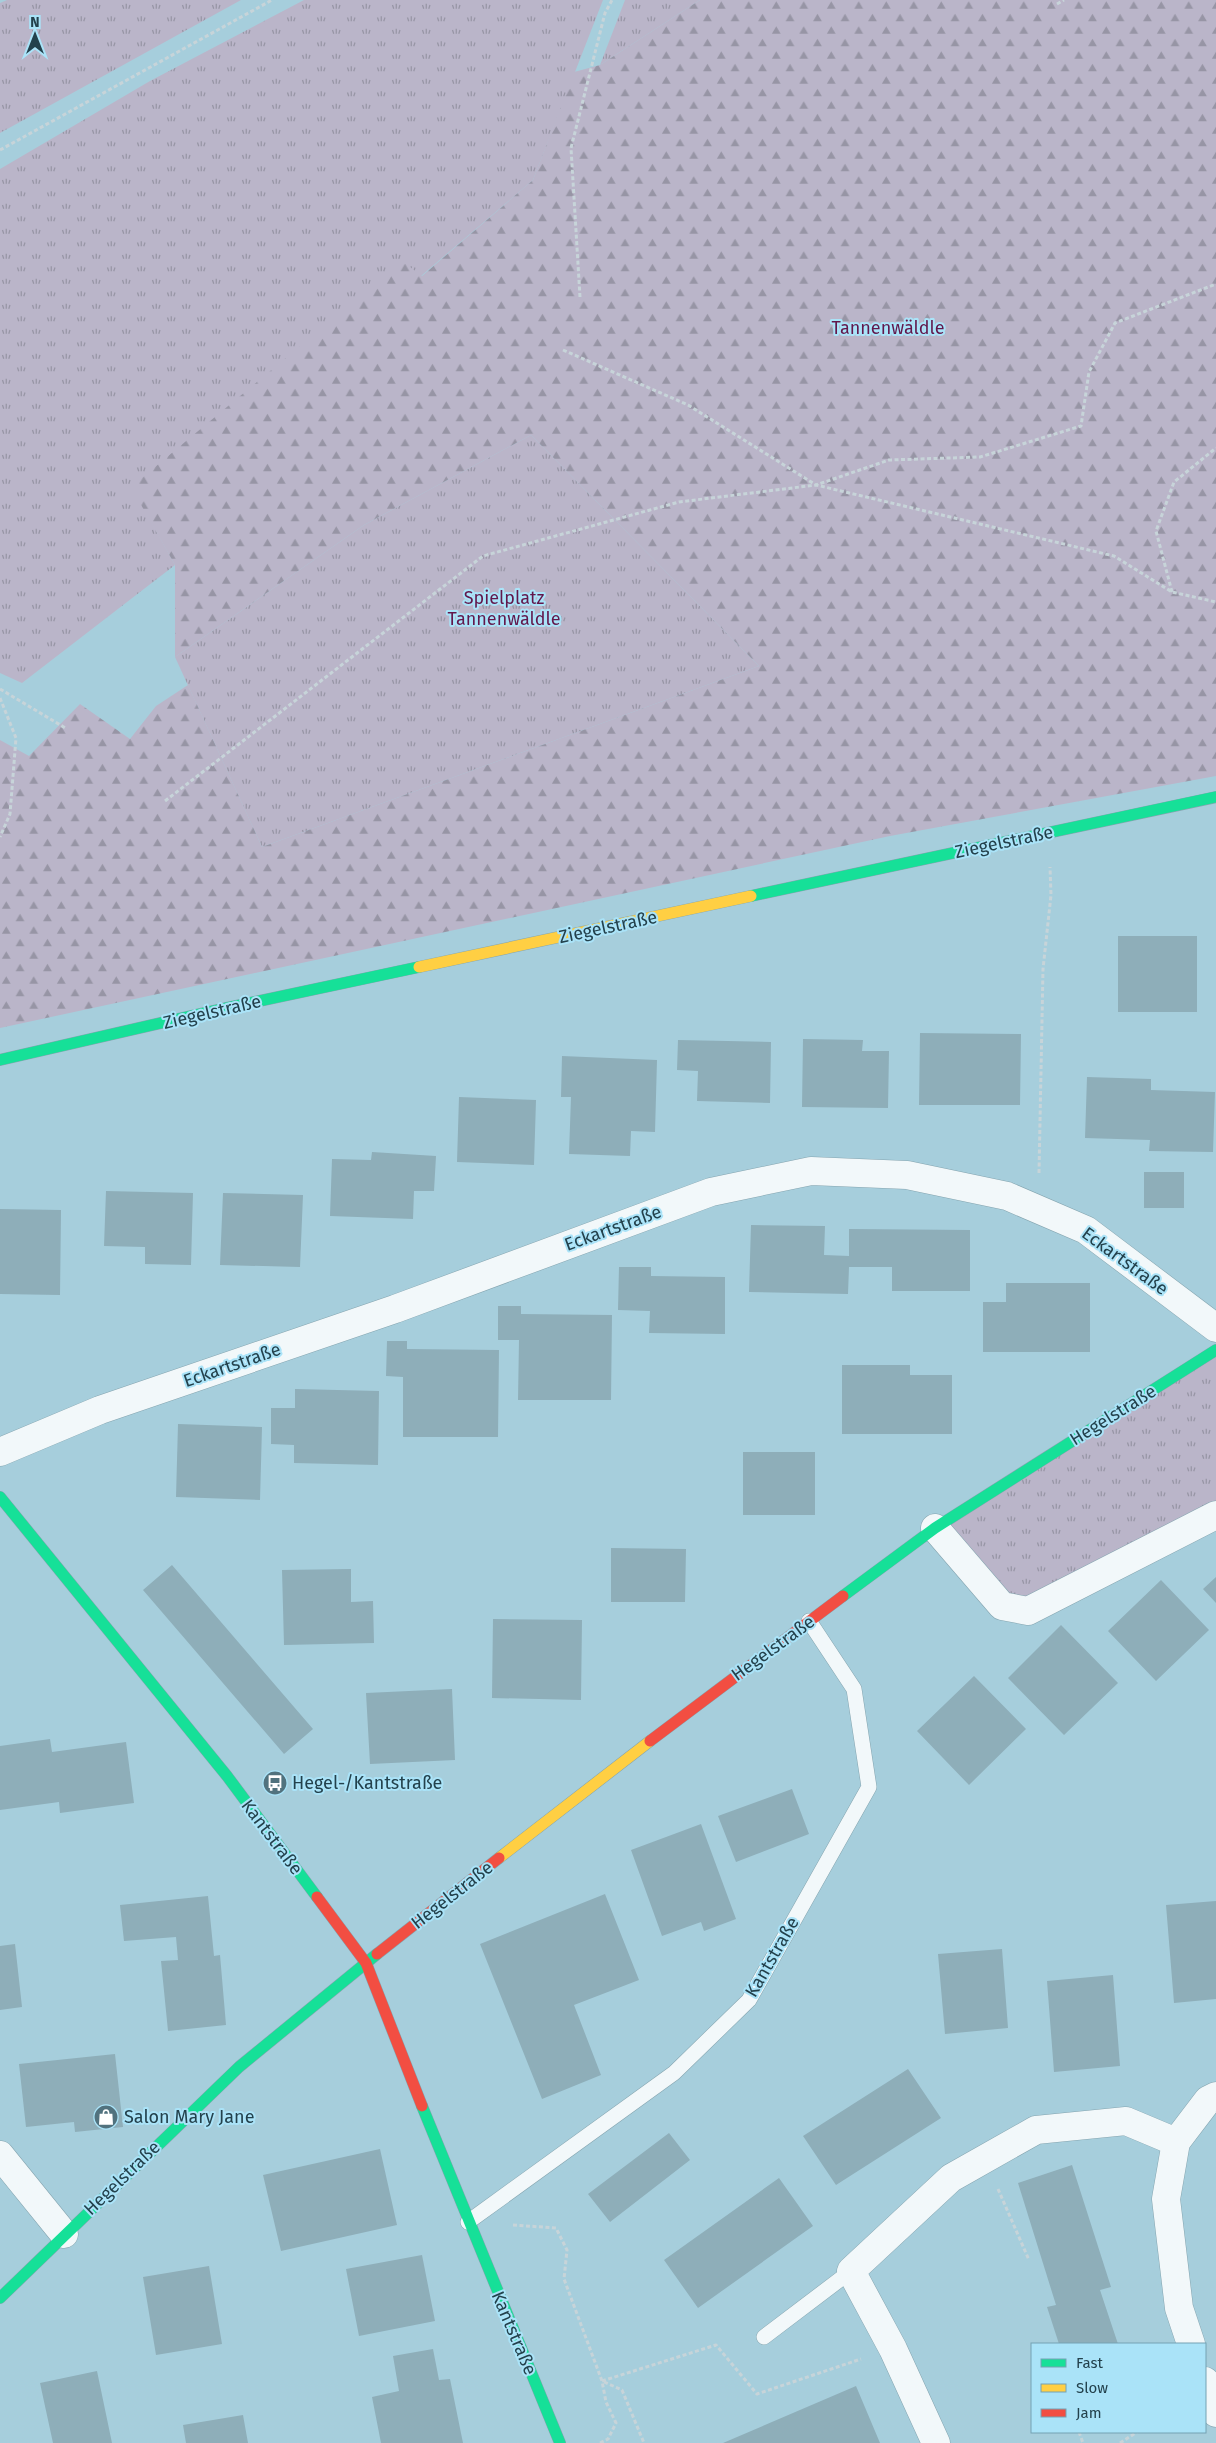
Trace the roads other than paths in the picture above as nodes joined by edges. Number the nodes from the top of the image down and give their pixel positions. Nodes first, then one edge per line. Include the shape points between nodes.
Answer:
1 (1216, 798) edge
2 (0, 1060) edge
3 (1216, 1328) edge
4 (1216, 1350) edge
5 (0, 1452) edge
6 (0, 1497) edge
7 (1216, 1515) edge
8 (935, 1528) junction
9 (809, 1621) junction
10 (366, 1962) junction
11 (1216, 2096) edge
12 (1176, 2142) junction
13 (0, 2155) edge
14 (468, 2222) junction
15 (64, 2234) junction
16 (851, 2271) junction
17 (0, 2298) edge
18 (764, 2337) dead end
19 (1192, 2343) edge
20 (1206, 2384) edge
21 (1216, 2413) edge
22 (560, 2443) edge
23 (936, 2443) edge

1 - 2 street, Ziegelstraße via 226,1008
3 - 5 street, Eckartstraße via 1086,1230 1007,1196 907,1175 811,1171 711,1192 395,1309 100,1410
4 - 8 street, Hegelstraße
6 - 10 street, Kantstraße via 227,1776
7 - 8 street via 1028,1611 1002,1606
8 - 9 street, Hegelstraße
9 - 10 street, Hegelstraße via 704,1698
9 - 14 lane, Kantstraße via 854,1689 869,1787 764,1975 749,2000 674,2074
10 - 14 street, Kantstraße
10 - 15 street, Hegelstraße via 239,2067
11 - 12 street via 1208,2100
12 - 16 street via 1126,2121 1036,2130 951,2178
12 - 19 street via 1166,2199 1179,2308
13 - 15 street
14 - 22 street, Kantstraße
15 - 17 street, Hegelstraße
16 - 18 lane
16 - 23 street
20 - 21 street

